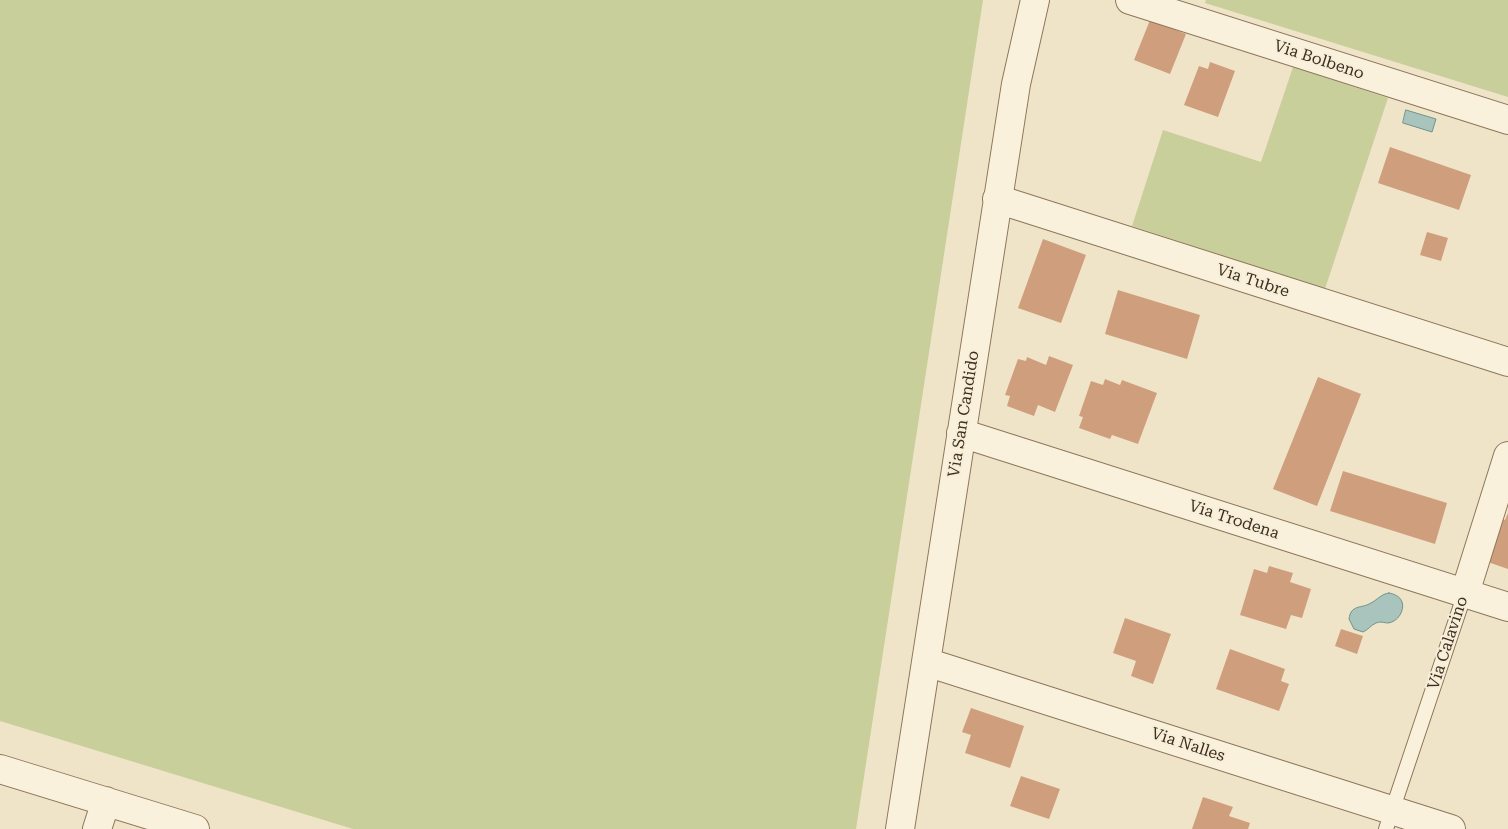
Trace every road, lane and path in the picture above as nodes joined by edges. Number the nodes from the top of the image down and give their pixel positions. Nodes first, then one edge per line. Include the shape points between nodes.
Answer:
1 (1035, 0) edge
2 (1130, 0) edge
3 (1508, 120) edge
4 (997, 199) junction
5 (1508, 362) edge
6 (961, 433) junction
7 (1508, 456) edge
8 (1465, 593) junction
9 (1508, 607) edge
10 (926, 662) junction
11 (0, 769) edge
12 (106, 801) junction
13 (1389, 820) edge
14 (97, 829) edge
15 (195, 829) edge
16 (900, 829) edge
17 (1451, 829) edge

1 - 4 street, Via San Candido via 1016,84
2 - 3 street, Via Bolbeno
4 - 5 street, Via Tubre
4 - 6 street, Via San Candido
6 - 8 street, Via Trodena
6 - 10 street, Via San Candido
7 - 8 street, Via Calavino
8 - 9 street, Via Trodena
8 - 13 lane, Via Calavino
10 - 13 street, Via Nalles
10 - 16 street, Via San Candido
11 - 12 street
12 - 14 street
12 - 15 street
13 - 17 street, Via Nalles

